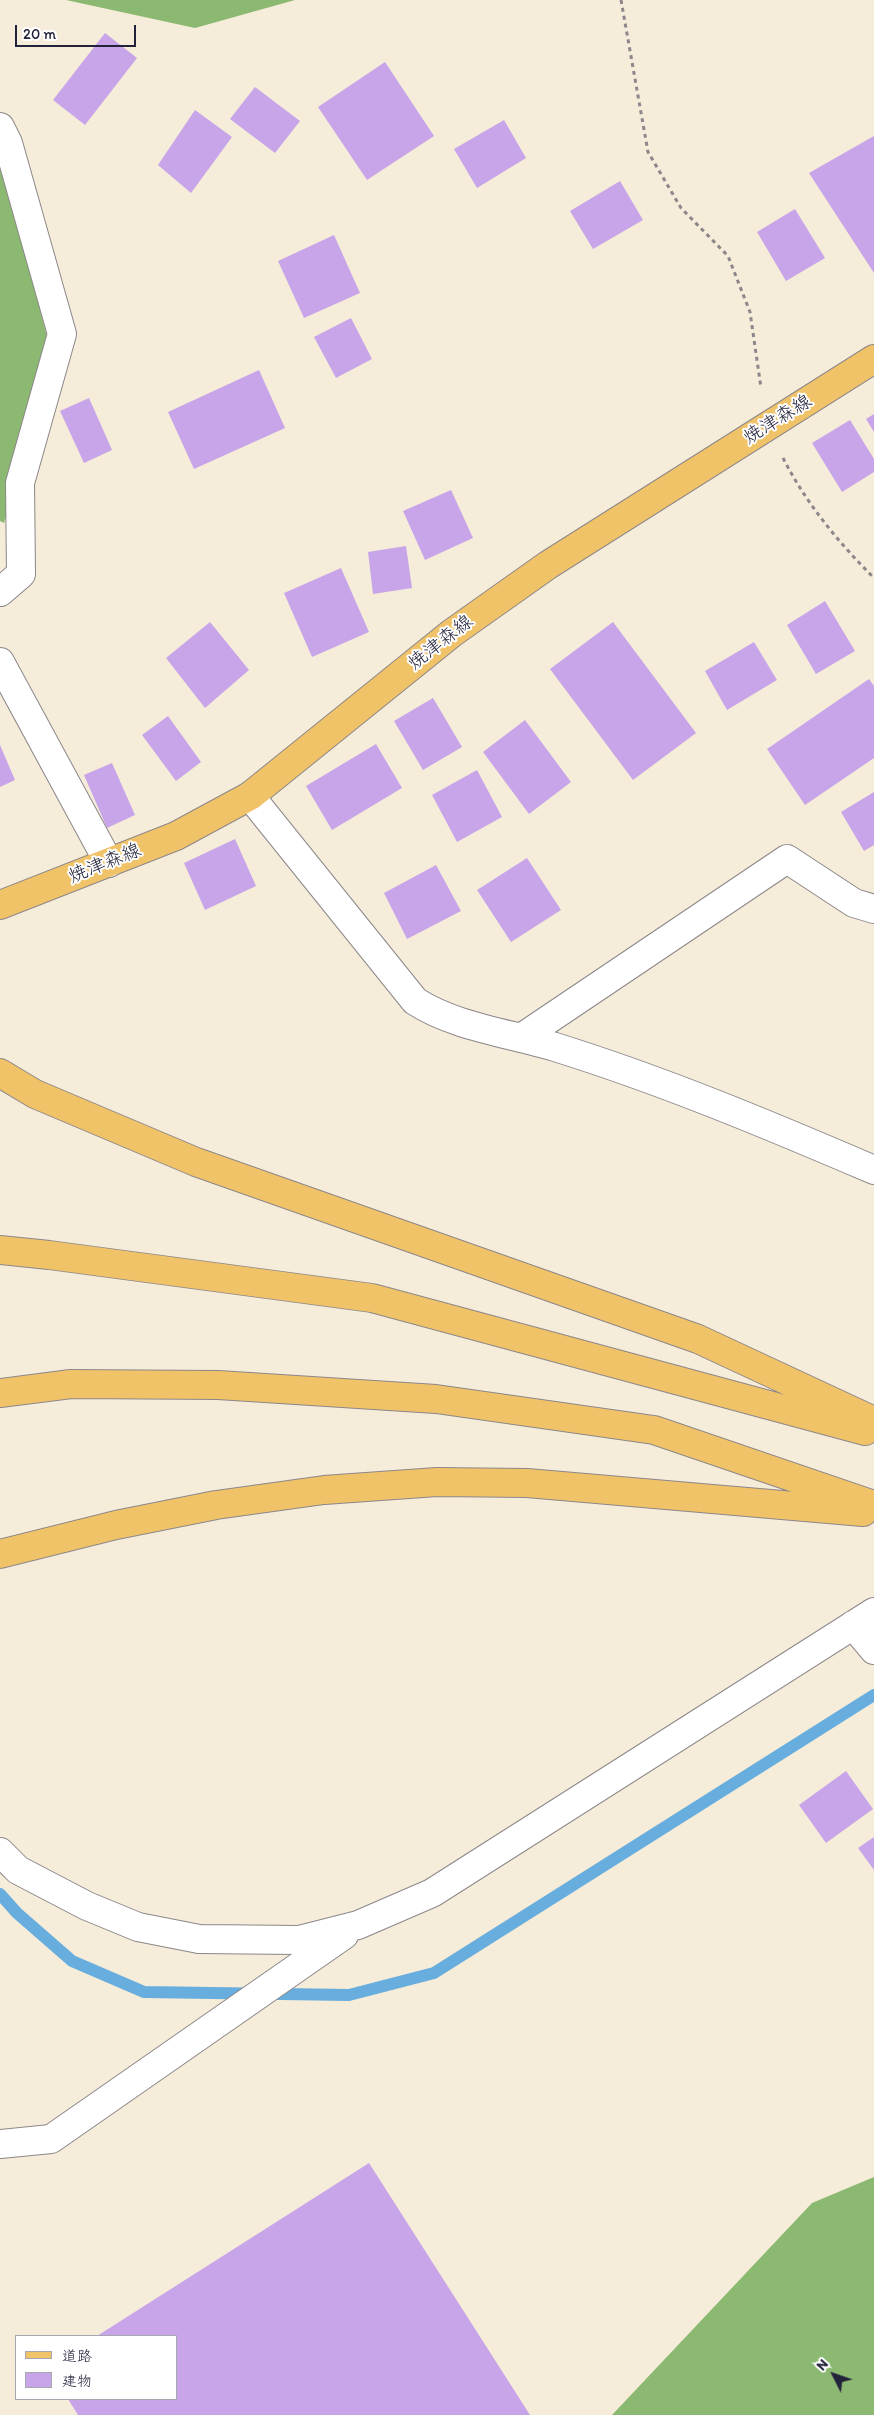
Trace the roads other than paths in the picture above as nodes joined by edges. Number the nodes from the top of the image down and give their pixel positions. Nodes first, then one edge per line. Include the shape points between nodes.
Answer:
1 (0, 127) edge
2 (874, 359) edge
3 (0, 592) edge
4 (0, 662) edge
5 (250, 796) junction
6 (109, 863) junction
7 (0, 905) edge
8 (874, 909) edge
9 (521, 1038) junction
10 (0, 1074) edge
11 (874, 1170) edge
12 (0, 1250) edge
13 (0, 1393) edge
14 (874, 1421) edge
15 (874, 1434) edge
16 (874, 1505) edge
17 (874, 1513) edge
18 (0, 1554) edge
19 (864, 1618) edge
20 (874, 1650) edge
21 (0, 1852) edge
22 (358, 1925) junction
23 (0, 2144) edge

1 - 3 street via 8,143 62,334 20,483 21,574
2 - 5 main road, 焼津森線 via 548,565 452,633
4 - 6 street
5 - 6 main road, 焼津森線 via 176,836
5 - 9 street via 415,1001 433,1013
6 - 7 main road, 焼津森線
8 - 9 street via 854,903 787,859
9 - 11 street via 746,1115
10 - 14 main road via 35,1094 196,1162 698,1339
12 - 15 main road via 372,1298
13 - 16 main road via 71,1384 218,1385 436,1399 654,1430
17 - 18 main road via 527,1483 437,1482 324,1490 216,1505 40,1542
19 - 20 street
19 - 22 street via 432,1893
21 - 22 street via 18,1870 87,1906 138,1927 199,1940 298,1940
22 - 23 street via 51,2139

